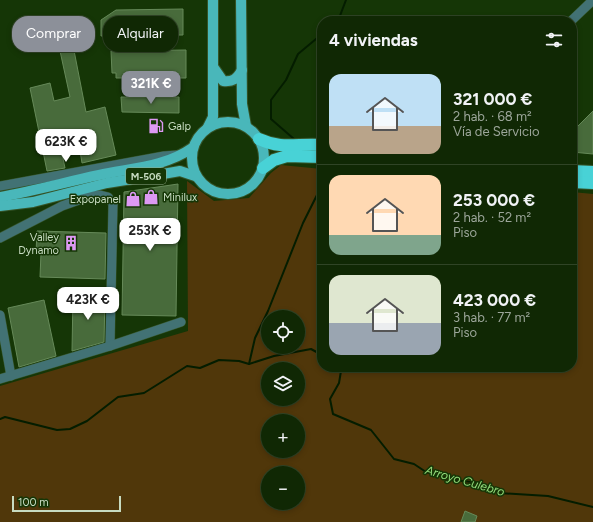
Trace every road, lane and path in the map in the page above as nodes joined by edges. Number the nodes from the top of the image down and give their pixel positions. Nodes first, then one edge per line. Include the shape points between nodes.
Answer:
1 (213, 0) edge
2 (241, 0) edge
3 (593, 0) edge
4 (576, 16) edge
5 (214, 68) junction
6 (242, 70) junction
7 (246, 126) junction
8 (208, 127) junction
9 (259, 139) junction
10 (317, 145) edge
11 (192, 148) junction
12 (182, 155) junction
13 (317, 157) edge
14 (263, 168) junction
15 (577, 171) edge
16 (593, 172) edge
17 (195, 176) junction
18 (577, 182) edge
19 (593, 183) edge
20 (0, 186) edge
21 (0, 197) edge
22 (0, 206) edge
23 (3, 235) edge
24 (0, 315) edge
25 (180, 322) dead end
26 (110, 346) junction
27 (11, 376) junction
28 (0, 379) edge

1 - 5 main road
2 - 6 main road
3 - 4 street
5 - 6 main road via 223,81 230,82 237,79
5 - 8 main road via 213,116
6 - 7 main road via 242,104
7 - 8 main road via 220,122
7 - 9 main road
8 - 11 main road, M-506
9 - 10 highway via 280,146
9 - 14 main road via 264,153
11 - 12 main road, M-506
11 - 17 main road via 191,162
12 - 20 street via 164,156
12 - 21 main road, M-506 via 168,161
13 - 14 highway via 287,156 274,160
14 - 17 main road via 257,181 246,191 232,195 217,194 204,187
15 - 16 highway
17 - 22 main road, M-506 via 180,171 107,183 33,202
18 - 19 highway
23 - 26 street via 62,206 90,196 108,197 113,204
24 - 27 street
25 - 26 street
26 - 27 street
27 - 28 street

